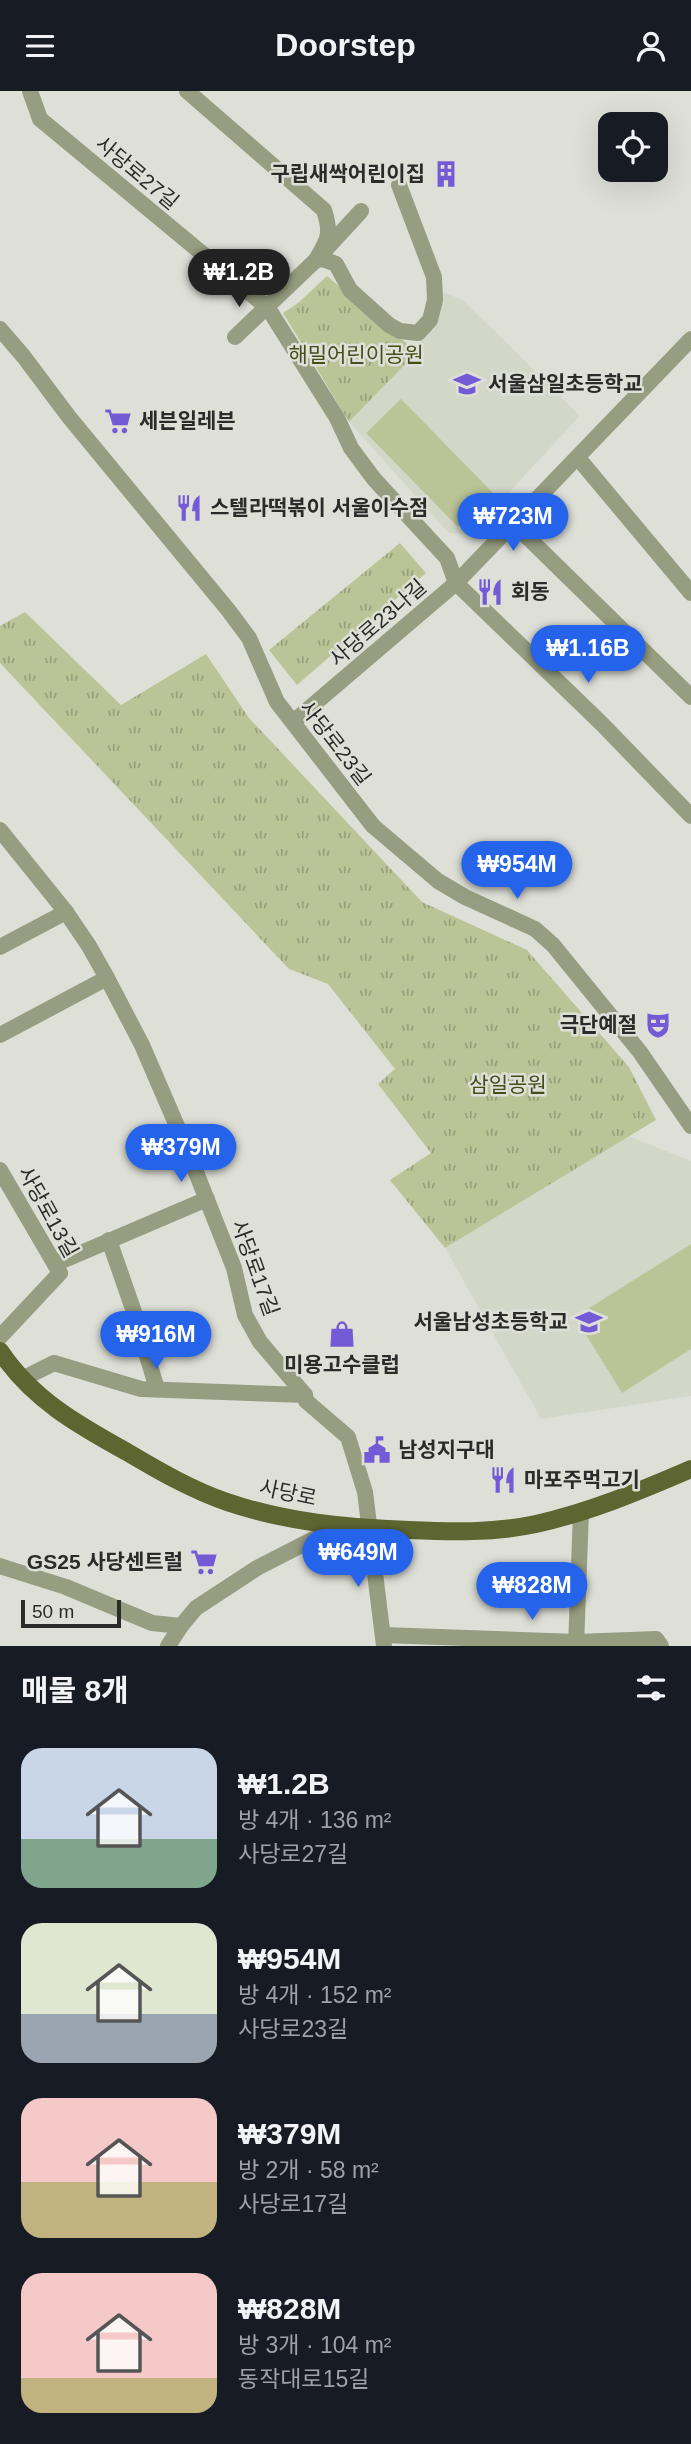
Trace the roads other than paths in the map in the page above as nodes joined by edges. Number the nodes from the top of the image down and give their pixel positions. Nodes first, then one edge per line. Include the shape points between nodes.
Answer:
1 (30, 91) edge
2 (187, 91) edge
3 (399, 185) dead end
4 (361, 211) dead end
5 (316, 260) junction
6 (268, 308) junction
7 (0, 329) edge
8 (235, 337) dead end
9 (691, 339) edge
10 (579, 458) junction
11 (515, 525) junction
12 (456, 583) junction
13 (691, 593) edge
14 (691, 697) edge
15 (293, 722) junction
16 (691, 816) edge
17 (0, 830) edge
18 (65, 912) junction
19 (0, 947) edge
20 (107, 978) junction
21 (0, 1035) edge
22 (691, 1126) edge
23 (0, 1170) edge
24 (207, 1199) junction
25 (109, 1240) junction
26 (55, 1264) junction
27 (0, 1337) edge
28 (2, 1358) edge
29 (22, 1379) junction
30 (157, 1389) junction
31 (305, 1395) junction
32 (691, 1469) edge
33 (581, 1512) junction
34 (341, 1525) junction
35 (369, 1528) junction
36 (0, 1566) edge
37 (181, 1626) junction
38 (383, 1640) edge
39 (576, 1644) edge
40 (169, 1646) edge
41 (661, 1646) edge

1 - 6 street, 사당로27길 via 40,119
2 - 5 street via 324,210 330,227 328,240
3 - 5 street via 435,277 430,320 418,333 389,325 350,290 335,264
4 - 5 street
5 - 6 street
6 - 8 street
6 - 12 street, 사당로27길 via 351,448 447,558
7 - 15 street, 사당로23길 via 235,620 277,702
9 - 10 street, 사당로23나길
10 - 11 street, 사당로23나길
10 - 13 street
11 - 12 street, 사당로23나길
11 - 14 street
12 - 15 street, 사당로23나길
12 - 16 street, 사당로27길
15 - 22 street, 사당로23길 via 373,826 438,881 535,929 553,945 640,1052
17 - 18 street, 사당로17길
18 - 19 street
18 - 20 street, 사당로17길
20 - 21 street
20 - 24 street, 사당로17길 via 142,1045
23 - 26 street, 사당로13길
24 - 25 street
24 - 31 street, 사당로17길 via 234,1268 245,1315 260,1342
25 - 26 street
25 - 30 street
26 - 27 street, 사당로13길 via 60,1273
28 - 29 main road, 사당로
29 - 30 street via 54,1363 141,1389
29 - 34 main road, 사당로 via 63,1415 175,1479 224,1501 272,1515
30 - 31 street
31 - 35 street, 사당로17길 via 306,1401 348,1437 365,1492
32 - 33 main road, 사당로
33 - 35 main road, 사당로 via 500,1530
33 - 39 street
34 - 35 main road, 사당로
34 - 37 street via 257,1568 197,1608
35 - 38 street, 사당로17길
36 - 37 street via 66,1587 152,1623
37 - 40 street
38 - 39 street
39 - 41 street via 656,1639

